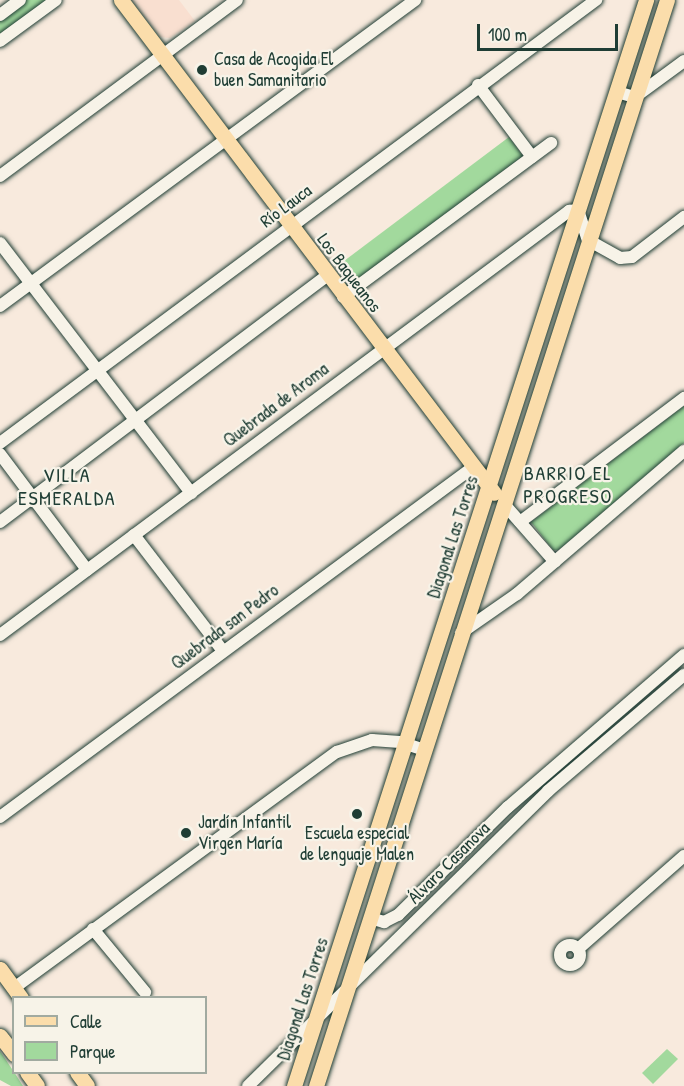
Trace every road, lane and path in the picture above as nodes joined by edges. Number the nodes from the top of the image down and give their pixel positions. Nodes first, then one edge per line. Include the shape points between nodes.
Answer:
1 (20, 0) edge
2 (56, 0) edge
3 (121, 0) edge
4 (237, 0) edge
5 (415, 0) edge
6 (596, 0) edge
7 (646, 0) edge
8 (667, 0) edge
9 (0, 15) edge
10 (0, 41) edge
11 (162, 55) junction
12 (684, 61) edge
13 (478, 85) junction
14 (617, 92) junction
15 (635, 97) junction
16 (226, 140) junction
17 (551, 143) dead end
18 (532, 157) junction
19 (0, 176) edge
20 (578, 210) junction
21 (684, 218) edge
22 (290, 226) junction
23 (588, 240) junction
24 (0, 243) edge
25 (327, 276) junction
26 (31, 284) junction
27 (343, 297) junction
28 (0, 306) edge
29 (381, 348) junction
30 (97, 370) junction
31 (684, 398) edge
32 (135, 420) junction
33 (0, 443) edge
34 (684, 451) edge
35 (0, 454) edge
36 (472, 468) junction
37 (489, 488) junction
38 (191, 493) junction
39 (33, 498) junction
40 (504, 504) junction
41 (0, 522) edge
42 (520, 522) junction
43 (134, 535) junction
44 (555, 562) junction
45 (87, 570) junction
46 (461, 633) junction
47 (0, 635) edge
48 (223, 651) junction
49 (684, 655) edge
50 (684, 675) edge
51 (407, 744) junction
52 (424, 750) junction
53 (0, 817) edge
54 (684, 856) edge
55 (441, 872) junction
56 (453, 884) junction
57 (370, 918) junction
58 (93, 929) junction
59 (578, 949) dead end
60 (0, 969) edge
61 (145, 992) dead end
62 (347, 992) junction
63 (18, 993) edge
64 (316, 1020) junction
65 (0, 1036) edge
66 (12, 1051) edge
67 (248, 1086) edge
68 (294, 1086) edge
69 (316, 1086) edge

1 - 9 street
2 - 10 street
3 - 11 main road, Los Baqueanos
4 - 11 street
5 - 16 street
6 - 13 street, Río Lauca
7 - 14 main road, Diagonal Las Torres
8 - 15 main road, Diagonal Las Torres
11 - 16 main road, Los Baqueanos
11 - 19 street
12 - 15 street
13 - 18 street
13 - 22 street, Río Lauca
14 - 15 street
14 - 20 main road, Diagonal Las Torres
15 - 23 main road, Diagonal Las Torres
16 - 22 main road, Los Baqueanos
16 - 26 street
17 - 18 street
18 - 27 street
20 - 23 street
20 - 29 street, Quebrada de Aroma via 565,213
20 - 37 main road, Diagonal Las Torres
21 - 23 street via 628,258 609,255
22 - 25 main road, Los Baqueanos
22 - 30 street, Río Lauca
23 - 40 main road, Diagonal Las Torres
24 - 26 street
25 - 27 main road, Los Baqueanos
25 - 32 street
26 - 28 street
26 - 30 street
27 - 29 main road, Los Baqueanos
29 - 36 main road, Los Baqueanos
29 - 38 street, Quebrada de Aroma
30 - 32 street
30 - 33 street, Río Lauca
31 - 42 street
32 - 38 street
32 - 39 street
34 - 44 street
35 - 39 street
36 - 37 main road, Los Baqueanos
36 - 48 street, Quebrada san Pedro
37 - 40 main road, Los Baqueanos
37 - 51 main road, Diagonal Las Torres
38 - 43 street, Quebrada de Aroma
39 - 41 street
39 - 45 street
40 - 42 street, Los Baqueanos
40 - 46 main road, Diagonal Las Torres
42 - 44 street, Los Baqueanos
43 - 45 street, Quebrada de Aroma
43 - 48 street
44 - 46 street
45 - 47 street, Quebrada de Aroma
46 - 52 main road, Diagonal Las Torres
48 - 53 street, Quebrada san Pedro
49 - 55 street, Álvaro Casanova
50 - 56 street, Álvaro Casanova via 548,791
51 - 52 street
51 - 58 street via 372,740 336,752
51 - 64 main road, Diagonal Las Torres
52 - 57 main road, Diagonal Las Torres
54 - 59 street
55 - 56 street
55 - 57 street, Álvaro Casanova via 392,920
56 - 62 street, Álvaro Casanova
57 - 62 main road, Diagonal Las Torres
58 - 61 street
58 - 63 street
60 - 63 main road
62 - 64 street, Álvaro Casanova
62 - 69 main road, Diagonal Las Torres
64 - 67 street, Álvaro Casanova
64 - 68 main road, Diagonal Las Torres
65 - 66 main road

